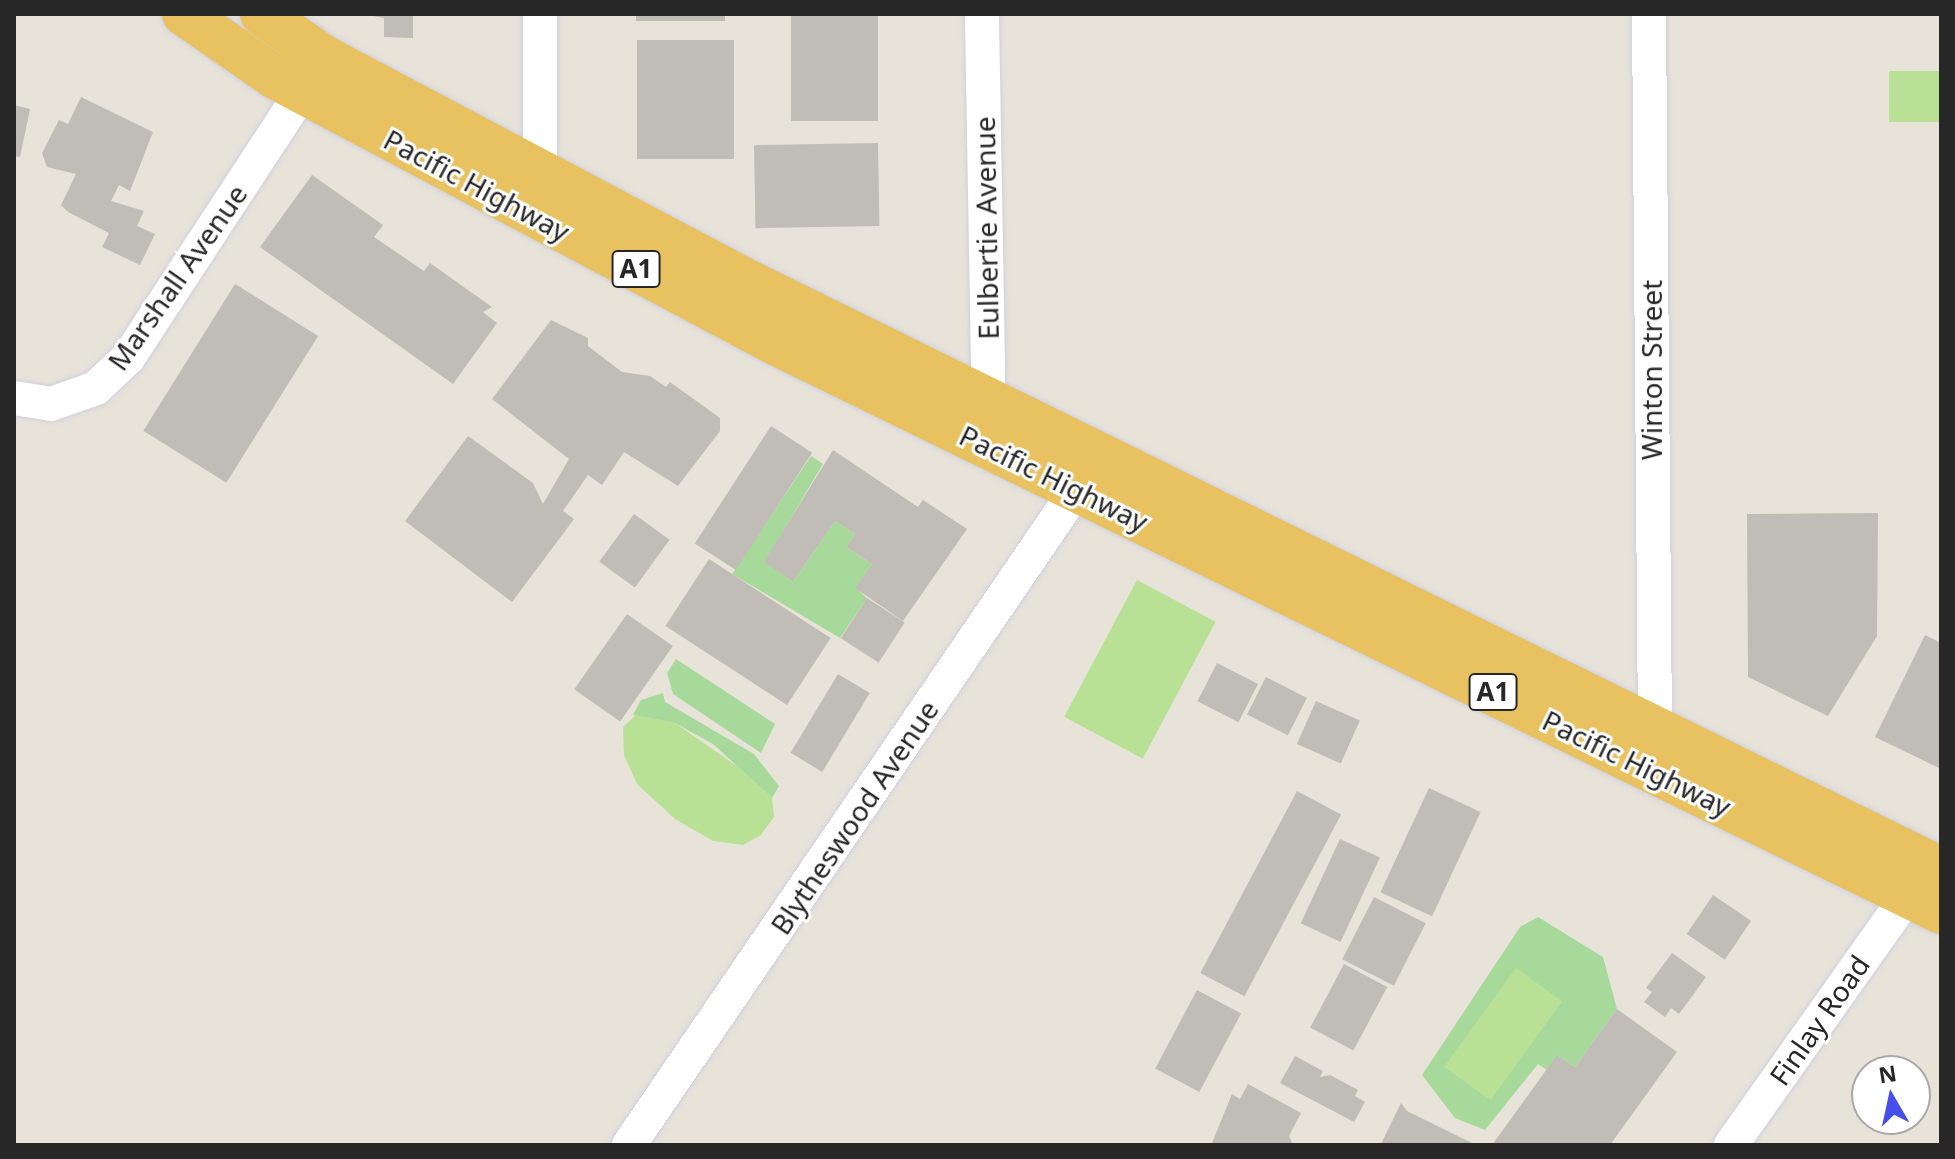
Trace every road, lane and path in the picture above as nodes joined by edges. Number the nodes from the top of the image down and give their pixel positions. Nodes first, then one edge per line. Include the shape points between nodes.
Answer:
1 (184, 14) edge
2 (262, 14) edge
3 (540, 14) edge
4 (982, 14) edge
5 (1649, 14) edge
6 (302, 92) junction
7 (540, 175) junction
8 (988, 397) junction
9 (14, 398) edge
10 (971, 438) junction
11 (1077, 489) junction
12 (1655, 726) junction
13 (1930, 892) edge
14 (629, 1145) edge
15 (1731, 1145) edge

1 - 6 highway, Pacific Highway / A1
2 - 7 highway, Pacific Highway / A1 via 322,56
3 - 7 street
4 - 8 street, Eulbertie Avenue
5 - 12 street, Winton Street
6 - 9 street, Marshall Avenue via 128,358 96,388 51,404
6 - 10 highway, Pacific Highway / A1 via 775,343
7 - 8 highway, Pacific Highway / A1
8 - 10 street, Eulbertie Avenue
8 - 12 highway, Pacific Highway / A1
10 - 11 highway, Pacific Highway / A1
11 - 13 highway, Pacific Highway / A1
11 - 14 street, Blytheswood Avenue
12 - 13 highway, Pacific Highway / A1
13 - 15 street, Finlay Road

